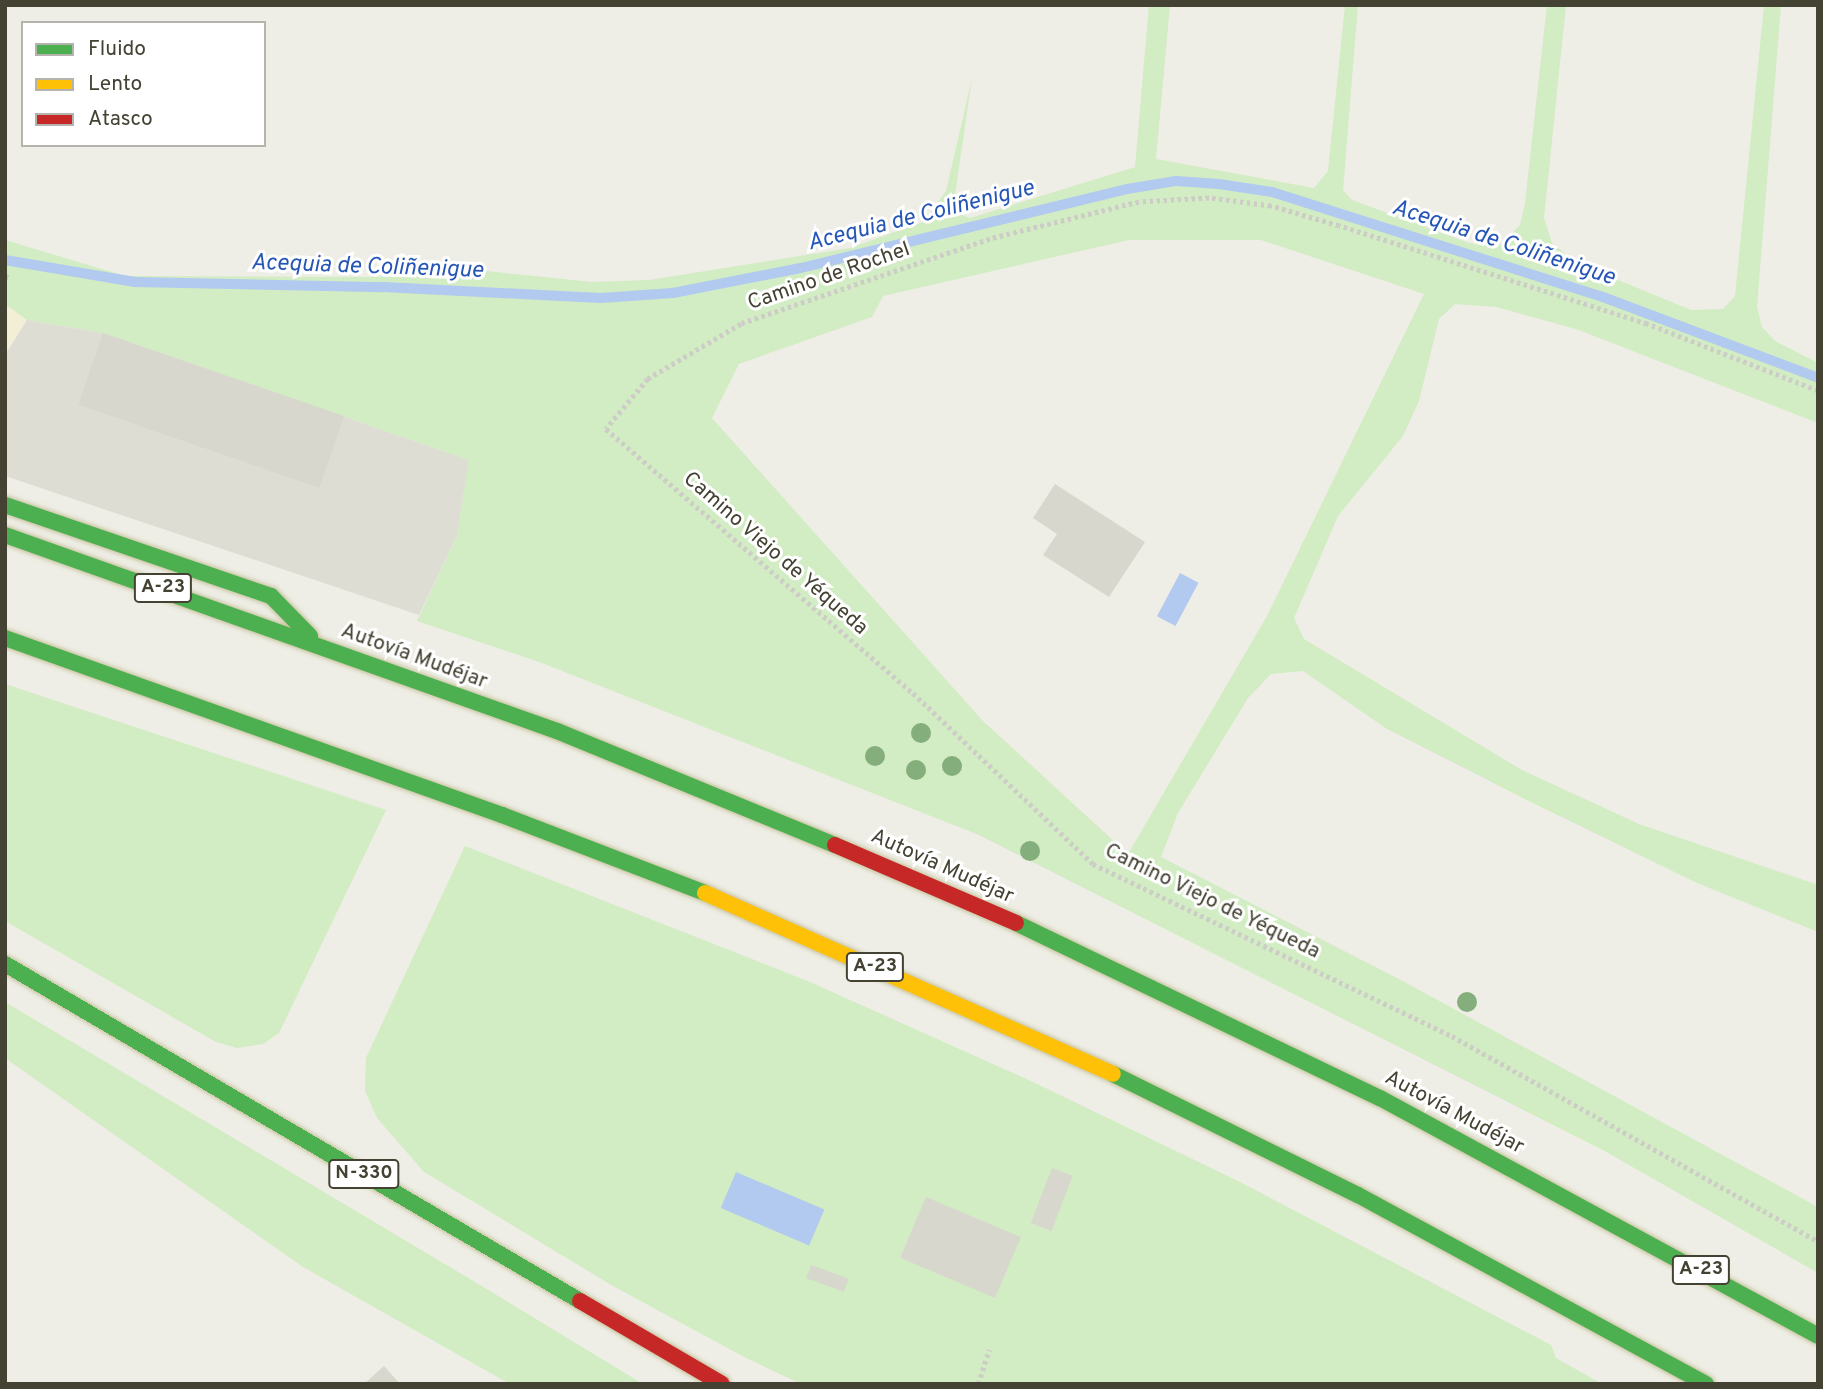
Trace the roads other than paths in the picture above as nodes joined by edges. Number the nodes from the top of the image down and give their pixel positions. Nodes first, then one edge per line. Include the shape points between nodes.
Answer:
1 (5, 506) edge
2 (5, 536) edge
3 (5, 638) edge
4 (319, 645) junction
5 (5, 964) edge
6 (1818, 1336) edge
7 (722, 1384) edge
8 (1706, 1384) edge

1 - 4 highway via 271,596
2 - 4 highway, Autovía Mudéjar / A-23
3 - 8 highway, A-23 via 502,815 712,896 946,997 1370,1201
4 - 6 highway, Autovía Mudéjar / A-23 via 750,807 1080,951 1380,1098
5 - 7 highway, N-330

